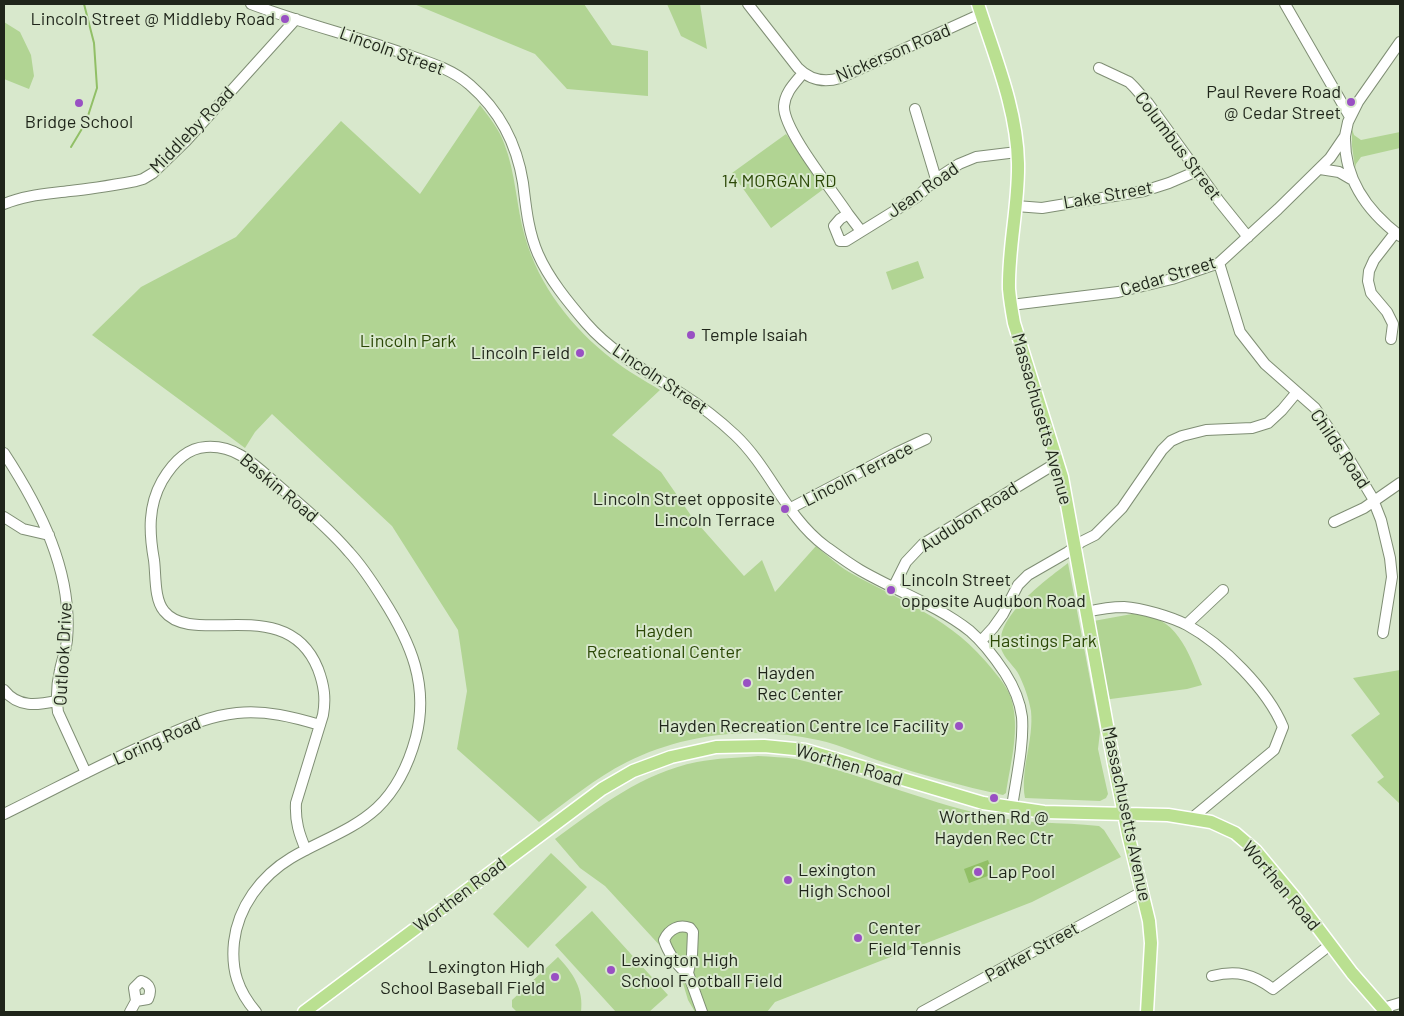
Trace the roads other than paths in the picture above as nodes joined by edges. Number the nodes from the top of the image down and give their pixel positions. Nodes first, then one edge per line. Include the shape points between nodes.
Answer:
1 (251, 4) edge
2 (748, 4) edge
3 (1286, 4) edge
4 (980, 9) edge
5 (296, 19) junction
6 (1400, 42) edge
7 (1099, 68) dead end
8 (803, 73) junction
9 (915, 109) dead end
10 (1350, 117) junction
11 (1345, 136) junction
12 (1017, 152) junction
13 (1320, 169) junction
14 (1197, 171) junction
15 (936, 179) junction
16 (1351, 179) junction
17 (4, 204) edge
18 (1016, 206) junction
19 (848, 214) junction
20 (861, 231) junction
21 (1398, 235) edge
22 (1248, 237) junction
23 (1219, 263) junction
24 (1011, 305) junction
25 (1391, 339) dead end
26 (1297, 392) junction
27 (926, 439) dead end
28 (4, 452) edge
29 (1058, 462) junction
30 (1400, 483) edge
31 (1374, 501) junction
32 (789, 509) junction
33 (4, 517) edge
34 (1334, 522) dead end
35 (48, 535) junction
36 (1075, 547) junction
37 (894, 586) junction
38 (1223, 590) dead end
39 (1086, 612) junction
40 (1186, 624) junction
41 (1383, 633) dead end
42 (981, 641) junction
43 (4, 690) edge
44 (57, 701) junction
45 (320, 724) junction
46 (86, 773) junction
47 (1012, 807) junction
48 (4, 814) edge
49 (1125, 814) junction
50 (1192, 818) junction
51 (306, 850) junction
52 (1142, 892) junction
53 (1330, 945) junction
54 (688, 973) dead end
55 (1212, 976) dead end
56 (136, 1001) dead end
57 (1400, 1003) edge
58 (1384, 1010) edge
59 (130, 1012) edge
60 (256, 1012) edge
61 (304, 1012) edge
62 (702, 1012) edge
63 (922, 1012) edge
64 (1147, 1012) edge

1 - 5 street, Lincoln Street
2 - 8 street
3 - 10 street
4 - 8 street, Nickerson Road via 834,80 820,80
4 - 12 main road, Massachusetts Avenue via 1014,122
5 - 17 street, Middleby Road via 154,173 143,179 38,194
5 - 32 street, Lincoln Street via 438,66 458,76 483,96 510,137 520,167 528,224 538,253 557,287 588,326 614,350 709,412 738,438 764,468
6 - 10 street, Cedar Street
7 - 14 street, Columbus Street via 1134,87
8 - 19 street via 786,96 784,112 798,141
9 - 15 street
10 - 11 street, Cedar Street
11 - 13 street, Cedar Street
11 - 16 street
12 - 15 street, Jean Road via 976,157
12 - 18 main road, Massachusetts Avenue
13 - 16 street via 1339,172
13 - 22 street, Cedar Street
14 - 18 street, Lake Street via 1144,191 1042,208
14 - 22 street, Columbus Street
15 - 20 street, Jean Road via 917,197
16 - 21 street via 1370,207
18 - 24 main road, Massachusetts Avenue via 1009,280
19 - 20 street
19 - 20 street, Jean Road via 834,226 840,241 846,242
21 - 25 street via 1374,260 1368,281 1371,293 1393,324
22 - 23 street, Cedar Street
23 - 24 street, Cedar Street via 1118,292
23 - 26 street, Childs Road via 1240,332 1265,364
24 - 29 main road, Massachusetts Avenue
26 - 31 street, Childs Road via 1318,413
26 - 36 street via 1268,423 1252,428 1206,430 1171,441 1122,508 1095,535
27 - 32 street, Lincoln Terrace
28 - 35 street, Outlook Drive
29 - 36 main road, Massachusetts Avenue
29 - 37 street, Audubon Road via 923,544 906,562
30 - 31 street
31 - 34 street
31 - 41 street, Childs Road via 1386,537 1392,577
32 - 37 street, Lincoln Street via 825,546 859,569
33 - 35 street via 23,528
35 - 44 street, Outlook Drive via 67,600 67,642
36 - 39 main road, Massachusetts Avenue
36 - 42 street via 1028,575
37 - 42 street, Lincoln Street via 946,614
38 - 40 street
39 - 40 street via 1126,607
39 - 49 main road, Massachusetts Avenue
40 - 50 street via 1212,642 1256,684 1276,711 1283,727 1274,750
42 - 47 street, Lincoln Street via 1012,683 1021,708 1022,731
43 - 44 street via 22,704
44 - 46 street, Outlook Drive via 58,712
45 - 46 street, Loring Road via 259,712 204,719
45 - 51 street, Baskin Road via 296,803 298,833
45 - 51 street, Baskin Road via 326,702 320,675 314,660 290,636 276,629 257,626 190,624 172,618 162,609 150,532 151,512 166,473 180,457 195,447 228,448 240,454 349,551 391,612 417,670 421,703 419,725 401,777 377,808 340,833
46 - 48 street, Loring Road
47 - 49 main road, Worthen Road via 1044,812
47 - 61 main road, Worthen Road via 982,803 805,750 764,746 716,747 671,757 633,771 602,789
49 - 50 main road, Worthen Road
49 - 52 main road, Massachusetts Avenue
50 - 53 main road, Worthen Road via 1235,833 1256,851
51 - 60 street, Baskin Road via 278,866 260,883 240,914 235,934 234,968 239,988
52 - 63 street, Parker Street
52 - 64 main road, Massachusetts Avenue via 1151,943
53 - 55 street via 1274,989 1259,978 1245,974
53 - 58 main road, Worthen Road
54 - 62 street
56 - 59 street
57 - 58 street

